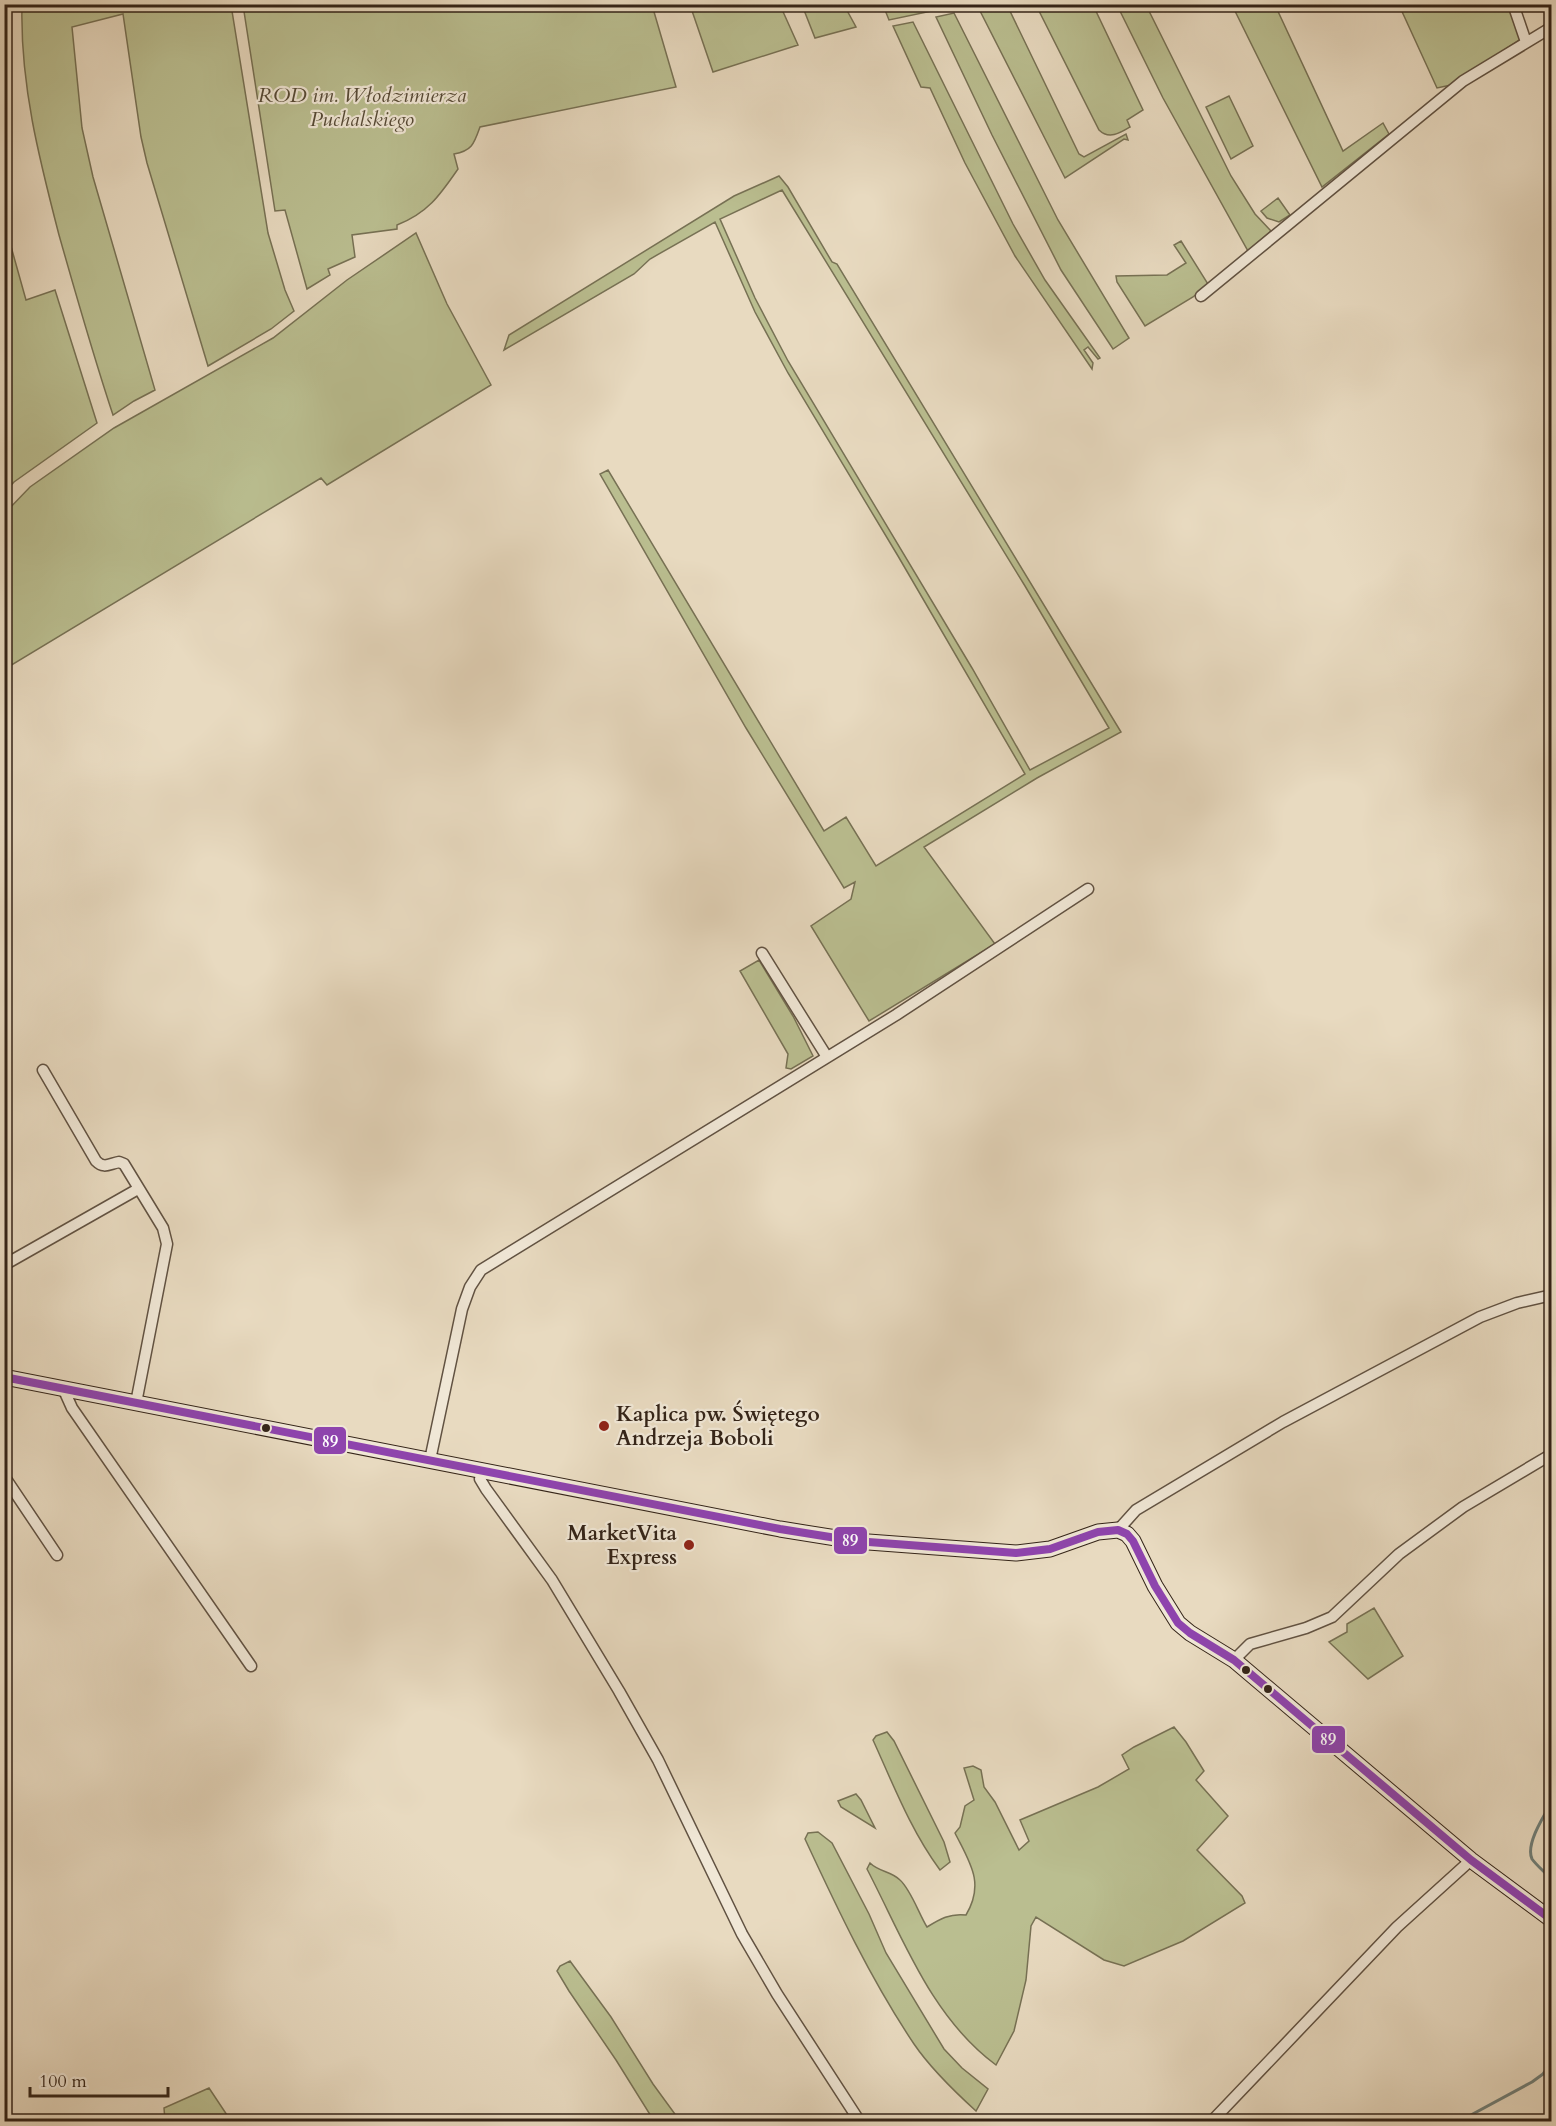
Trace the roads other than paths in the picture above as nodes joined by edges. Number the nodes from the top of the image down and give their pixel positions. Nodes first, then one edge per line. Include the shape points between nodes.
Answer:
1 (1513, 4) edge
2 (1551, 27) edge
3 (1526, 42) junction
4 (1201, 296) dead end
5 (1088, 889) dead end
6 (762, 953) dead end
7 (827, 1057) junction
8 (44, 1070) dead end
9 (138, 1189) junction
10 (4, 1265) edge
11 (1551, 1295) edge
12 (4, 1377) edge
13 (63, 1388) junction
14 (136, 1403) junction
15 (1551, 1454) edge
16 (430, 1460) junction
17 (482, 1470) junction
18 (4, 1476) edge
19 (1118, 1530) junction
20 (57, 1555) dead end
21 (1234, 1660) junction
22 (251, 1666) dead end
23 (1471, 1860) junction
24 (1551, 1920) edge
25 (860, 2121) edge
26 (1211, 2121) edge

1 - 3 street
2 - 3 street
3 - 4 street via 1463,81
5 - 7 street
6 - 7 street
7 - 16 street via 481,1270 462,1310
8 - 9 street via 96,1161 100,1166 124,1164
9 - 10 street
9 - 14 street via 163,1228 168,1244
11 - 19 street via 1480,1317 1292,1417 1136,1510
12 - 13 street
13 - 14 street
13 - 22 street via 72,1408
14 - 16 street
15 - 21 street via 1463,1508 1399,1554 1332,1617 1250,1644
16 - 17 street
17 - 19 street via 780,1529 914,1546 1016,1553 1050,1549 1098,1532
17 - 25 street via 480,1479 486,1489 552,1580 647,1740 742,1934 771,1984
18 - 20 street
19 - 21 street via 1133,1541 1178,1623
21 - 23 street
23 - 24 street
23 - 26 street via 1397,1927

